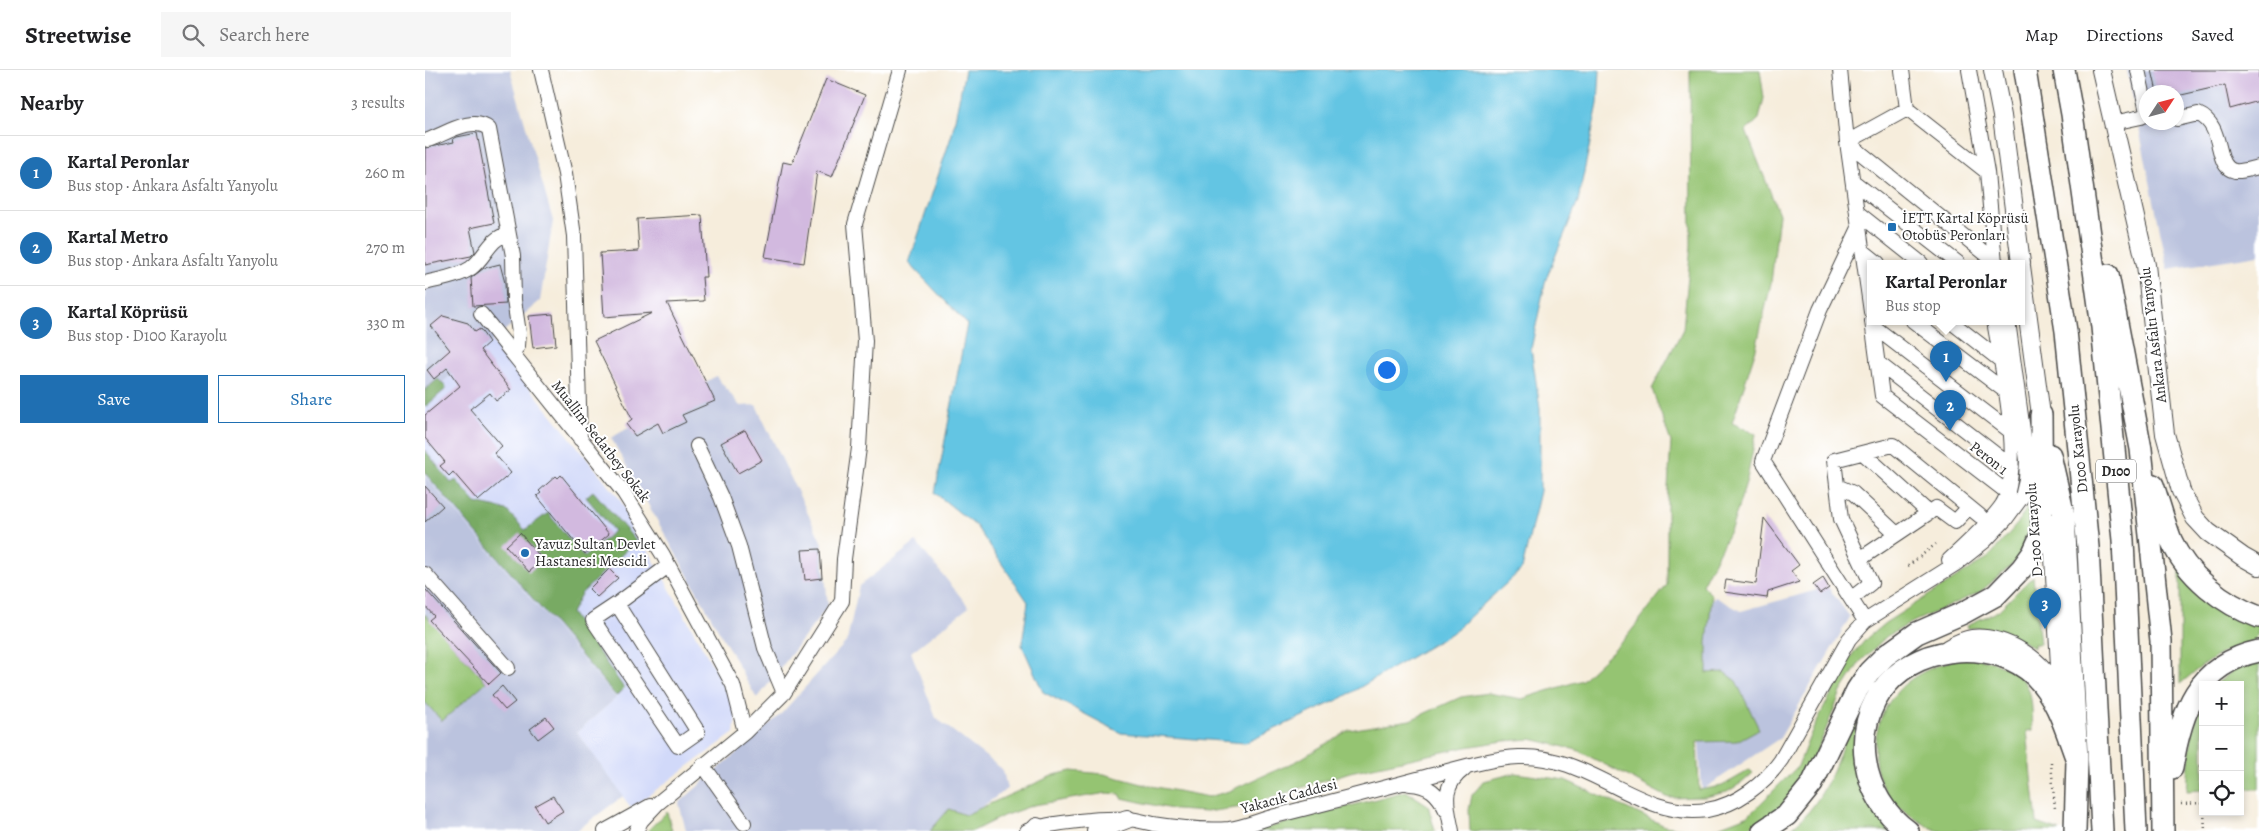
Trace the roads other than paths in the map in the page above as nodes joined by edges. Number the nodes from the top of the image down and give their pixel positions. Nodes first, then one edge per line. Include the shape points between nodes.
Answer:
1 (541, 70) edge
2 (901, 70) edge
3 (1840, 70) edge
4 (1901, 70) edge
5 (1969, 70) edge
6 (1993, 70) edge
7 (2019, 70) edge
8 (2025, 70) edge
9 (2063, 70) edge
10 (2101, 70) edge
11 (2138, 70) edge
12 (2141, 85) edge
13 (1907, 109) junction
14 (2072, 114) junction
15 (2184, 117) edge
16 (2139, 118) edge
17 (2113, 123) junction
18 (2034, 126) junction
19 (428, 140) dead end
20 (1847, 142) junction
21 (2259, 167) edge
22 (1987, 172) junction
23 (1854, 182) junction
24 (1859, 220) junction
25 (508, 234) junction
26 (1863, 252) junction
27 (1874, 260) edge
28 (1917, 260) edge
29 (1954, 260) edge
30 (1992, 260) edge
31 (1996, 260) edge
32 (2020, 260) edge
33 (1867, 275) edge
34 (425, 283) edge
35 (2025, 295) edge
36 (481, 314) dead end
37 (1873, 325) edge
38 (1878, 325) edge
39 (1918, 325) edge
40 (1956, 325) edge
41 (1998, 325) edge
42 (1999, 325) edge
43 (512, 353) junction
44 (2000, 360) junction
45 (1877, 362) junction
46 (2005, 391) junction
47 (2041, 415) junction
48 (2010, 431) junction
49 (580, 439) junction
50 (697, 446) dead end
51 (2141, 448) junction
52 (1863, 453) junction
53 (2012, 467) junction
54 (1837, 486) junction
55 (2008, 493) junction
56 (1929, 513) junction
57 (1897, 534) junction
58 (1860, 559) junction
59 (668, 566) junction
60 (2259, 566) edge
61 (425, 574) edge
62 (1912, 590) junction
63 (1852, 598) junction
64 (617, 604) junction
65 (2259, 617) edge
66 (1865, 621) junction
67 (2259, 651) edge
68 (508, 668) dead end
69 (784, 694) junction
70 (745, 732) junction
71 (2077, 760) junction
72 (703, 765) junction
73 (1468, 766) junction
74 (1401, 784) junction
75 (658, 803) junction
76 (1449, 815) junction
77 (1127, 819) junction
78 (744, 823) dead end
79 (2163, 827) edge
80 (1036, 830) edge
81 (605, 831) edge
82 (636, 831) edge
83 (1096, 831) edge
84 (1452, 831) edge
85 (1763, 831) edge
86 (1909, 831) edge
87 (2075, 831) edge
88 (2101, 831) edge
89 (2135, 831) edge

1 - 49 street via 565,174 574,236
2 - 69 street via 855,224 865,341 859,448 844,559 842,601
3 - 20 street, Peron 1
4 - 13 street
5 - 22 street
6 - 32 main road
7 - 18 highway
8 - 18 highway, D100 Karayolu / D100
9 - 14 highway, D100
10 - 17 main road, Ankara Asfaltı Yanyolu
11 - 12 street
13 - 20 street
13 - 22 street
14 - 51 highway via 2102,241
14 - 89 highway, D100 via 2102,327 2123,540
15 - 21 street via 2198,114 2209,121 2215,130 2223,162 2230,169 2239,171
16 - 17 street
17 - 60 main road, Ankara Asfaltı Yanyolu via 2145,265 2165,434 2181,491 2195,518 2208,532
18 - 88 highway, D100 Karayolu / D100 via 2066,331 2088,547
19 - 25 street via 474,123 489,129
20 - 23 street, Peron 1
20 - 30 street
22 - 31 street
23 - 24 street, Peron 1
23 - 29 street
24 - 26 street, Peron 1
24 - 28 street
24 - 63 street via 1820,310 1763,461
25 - 34 street via 495,239 483,257 469,269
25 - 43 street via 513,256 519,333
26 - 27 street
26 - 33 street, Peron 1
35 - 47 main road
36 - 43 street, Muallim Sedatbey Sokak
37 - 45 street, Peron 1
38 - 48 street
39 - 46 street
40 - 44 street
41 - 44 street
42 - 62 street via 2027,460 2021,497 1985,541 1957,563
43 - 49 street, Muallim Sedatbey Sokak
44 - 46 street
45 - 53 street
45 - 55 street, Peron 1 via 1882,396
46 - 48 street
47 - 71 highway via 2064,516
47 - 85 highway via 2042,533 2033,553 1996,595 1917,633 1869,672 1857,690 1812,784 1787,815
48 - 53 street
49 - 59 street, Muallim Sedatbey Sokak via 624,493
50 - 69 street via 739,546 765,648
51 - 65 highway via 2171,540 2181,557 2213,592
51 - 79 highway via 2161,640
52 - 54 street via 1834,460
52 - 56 street
52 - 56 street via 1893,445 1974,512 1955,522 1935,508
53 - 55 street
54 - 57 street via 1853,493
54 - 58 street via 1841,519
55 - 62 street via 2002,505 1970,540
56 - 57 street
57 - 58 street
58 - 63 street via 1871,583
59 - 64 street
59 - 70 street, Muallim Sedatbey Sokak via 733,685
61 - 68 street
62 - 66 street, Yakacık Caddesi
63 - 66 street
64 - 64 street via 698,732 678,746 593,620
66 - 73 street, Yakacık Caddesi via 1849,639 1773,772 1754,789 1722,807 1688,812 1670,810 1651,804 1584,770 1535,758 1518,757
67 - 79 highway via 2217,668 2194,692 2176,744
69 - 70 street
70 - 72 street
71 - 86 highway via 2053,699 2026,669 1998,654 1979,651 1946,652 1909,666 1887,684 1871,710 1864,736 1863,760 1885,810
71 - 87 highway
72 - 75 street
72 - 78 street
73 - 74 street, Yakacık Caddesi
73 - 76 street via 1455,776 1449,786 1446,798
74 - 76 street via 1422,785 1433,791 1441,798
74 - 77 street, Yakacık Caddesi via 1230,829 1189,830
75 - 81 street
75 - 82 street
76 - 84 street
77 - 80 street, Yakacık Caddesi
77 - 83 main road

